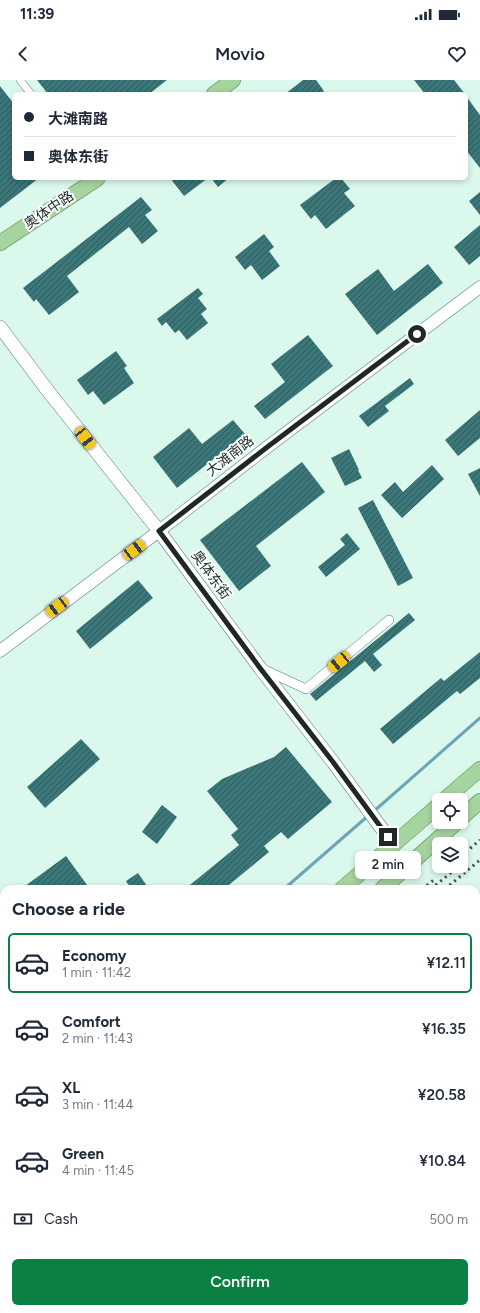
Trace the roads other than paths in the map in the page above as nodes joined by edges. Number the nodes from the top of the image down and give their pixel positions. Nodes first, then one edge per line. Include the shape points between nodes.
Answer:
1 (21, 80) edge
2 (233, 80) edge
3 (30, 92) edge
4 (217, 92) edge
5 (93, 180) edge
6 (0, 243) edge
7 (480, 286) edge
8 (0, 327) edge
9 (159, 531) junction
10 (390, 620) dead end
11 (0, 650) edge
12 (260, 668) junction
13 (480, 769) edge
14 (452, 793) edge
15 (480, 801) edge
16 (432, 811) edge
17 (468, 812) edge
18 (449, 829) edge
19 (394, 844) junction
20 (347, 885) edge
21 (386, 885) edge

1 - 3 street
2 - 4 main road
5 - 6 main road, 奥体中路
7 - 9 street, 大滩南路
8 - 9 main road, 奥体东街
9 - 11 street, 大滩南路
9 - 12 main road, 奥体东街
10 - 12 street via 306,689
12 - 19 main road, 奥体东街
13 - 14 main road
15 - 17 main road
16 - 19 main road
18 - 21 main road
19 - 20 main road

